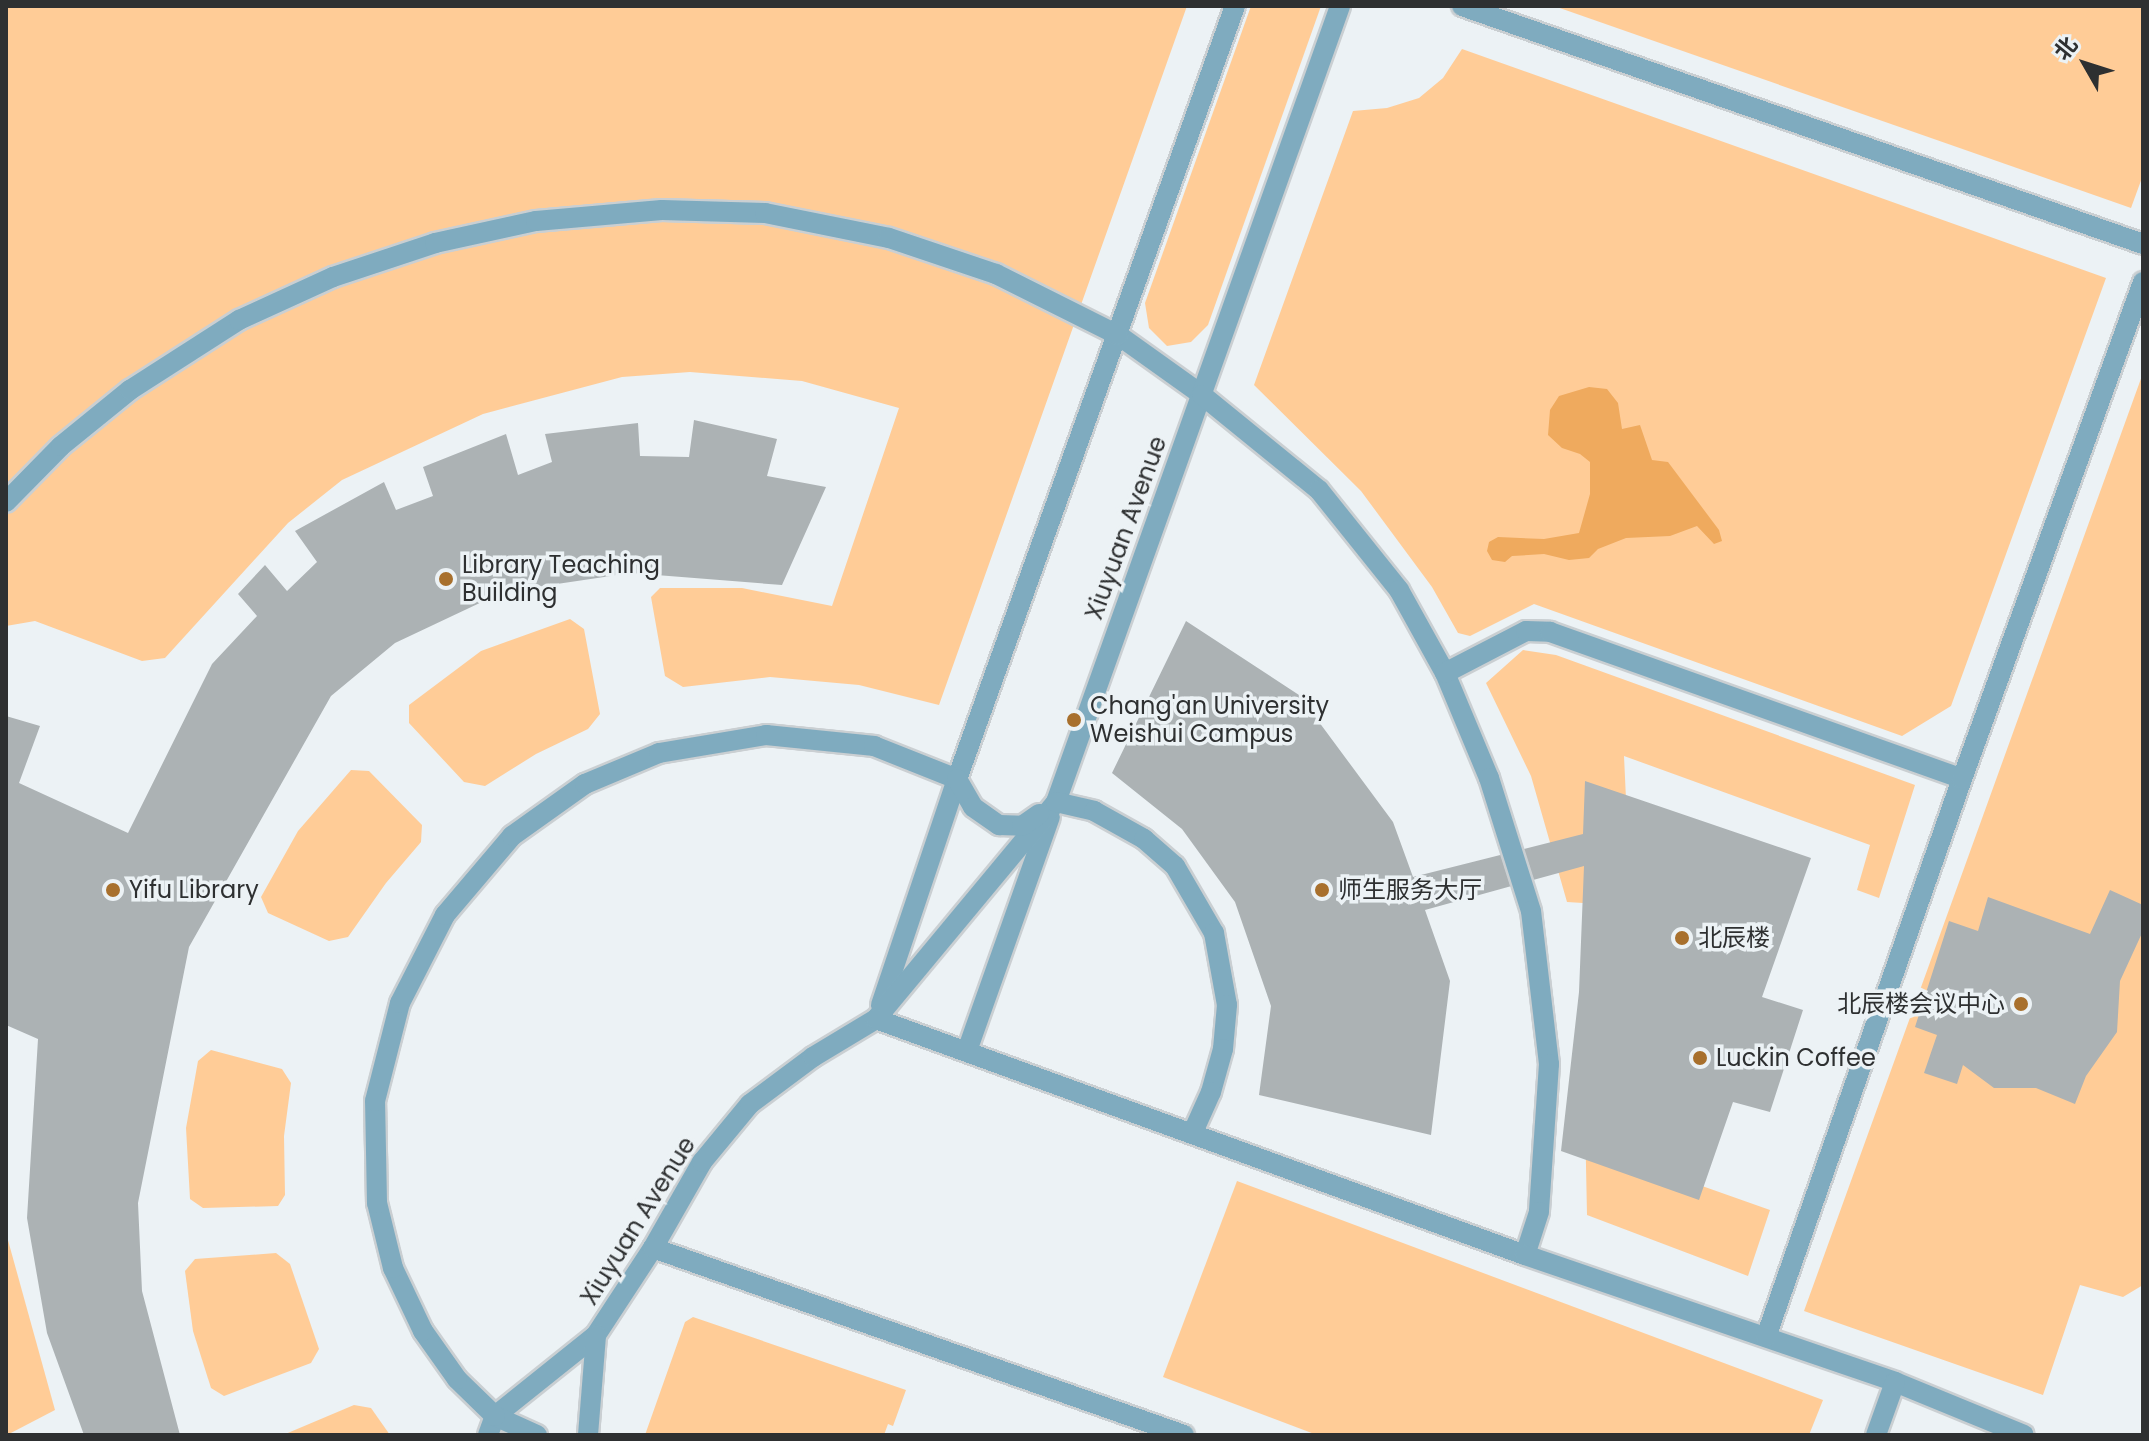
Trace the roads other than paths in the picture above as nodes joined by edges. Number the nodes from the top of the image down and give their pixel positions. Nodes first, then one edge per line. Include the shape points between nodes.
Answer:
1 (1235, 6) edge
2 (1340, 6) edge
3 (1462, 6) edge
4 (2143, 244) edge
5 (2143, 282) edge
6 (1118, 335) junction
7 (1202, 395) junction
8 (6, 502) edge
9 (1445, 673) junction
10 (957, 779) junction
11 (1962, 779) junction
12 (1056, 802) junction
13 (876, 1019) junction
14 (967, 1051) junction
15 (1193, 1132) junction
16 (653, 1248) junction
17 (1525, 1255) junction
18 (596, 1335) junction
19 (1766, 1337) junction
20 (1895, 1382) junction
21 (492, 1425) edge
22 (537, 1435) edge
23 (588, 1435) edge
24 (1184, 1435) edge
25 (1876, 1435) edge
26 (2024, 1435) edge

1 - 6 street
2 - 7 street, Xiuyuan Avenue
3 - 4 street
5 - 11 street
6 - 7 street
6 - 8 street via 996,274 889,238 780,216 662,210 536,221 435,243 333,277 239,320 130,390 61,446
6 - 10 street
7 - 9 street via 1319,490 1399,590
7 - 12 street, Xiuyuan Avenue
9 - 11 street via 1526,631 1550,632
9 - 17 street via 1489,778 1531,911 1549,1064 1539,1212
10 - 12 street via 973,807 999,825 1022,826
10 - 13 street
10 - 21 street via 874,746 766,735 659,753 585,784 512,836 445,915 400,1003 375,1101 377,1203 393,1268 423,1331
11 - 19 street
12 - 13 street, Xiuyuan Avenue
12 - 14 street
12 - 15 street via 1094,811 1144,839 1175,866 1214,933 1227,1005 1223,1049
13 - 14 street
13 - 16 street, Xiuyuan Avenue via 750,1104 702,1162
14 - 15 street
15 - 17 street
16 - 18 street, Xiuyuan Avenue
16 - 24 street
17 - 19 street
18 - 21 street, Xiuyuan Avenue
18 - 23 street, Xiuyuan Avenue
19 - 20 street
20 - 25 street
20 - 26 street
21 - 22 street

